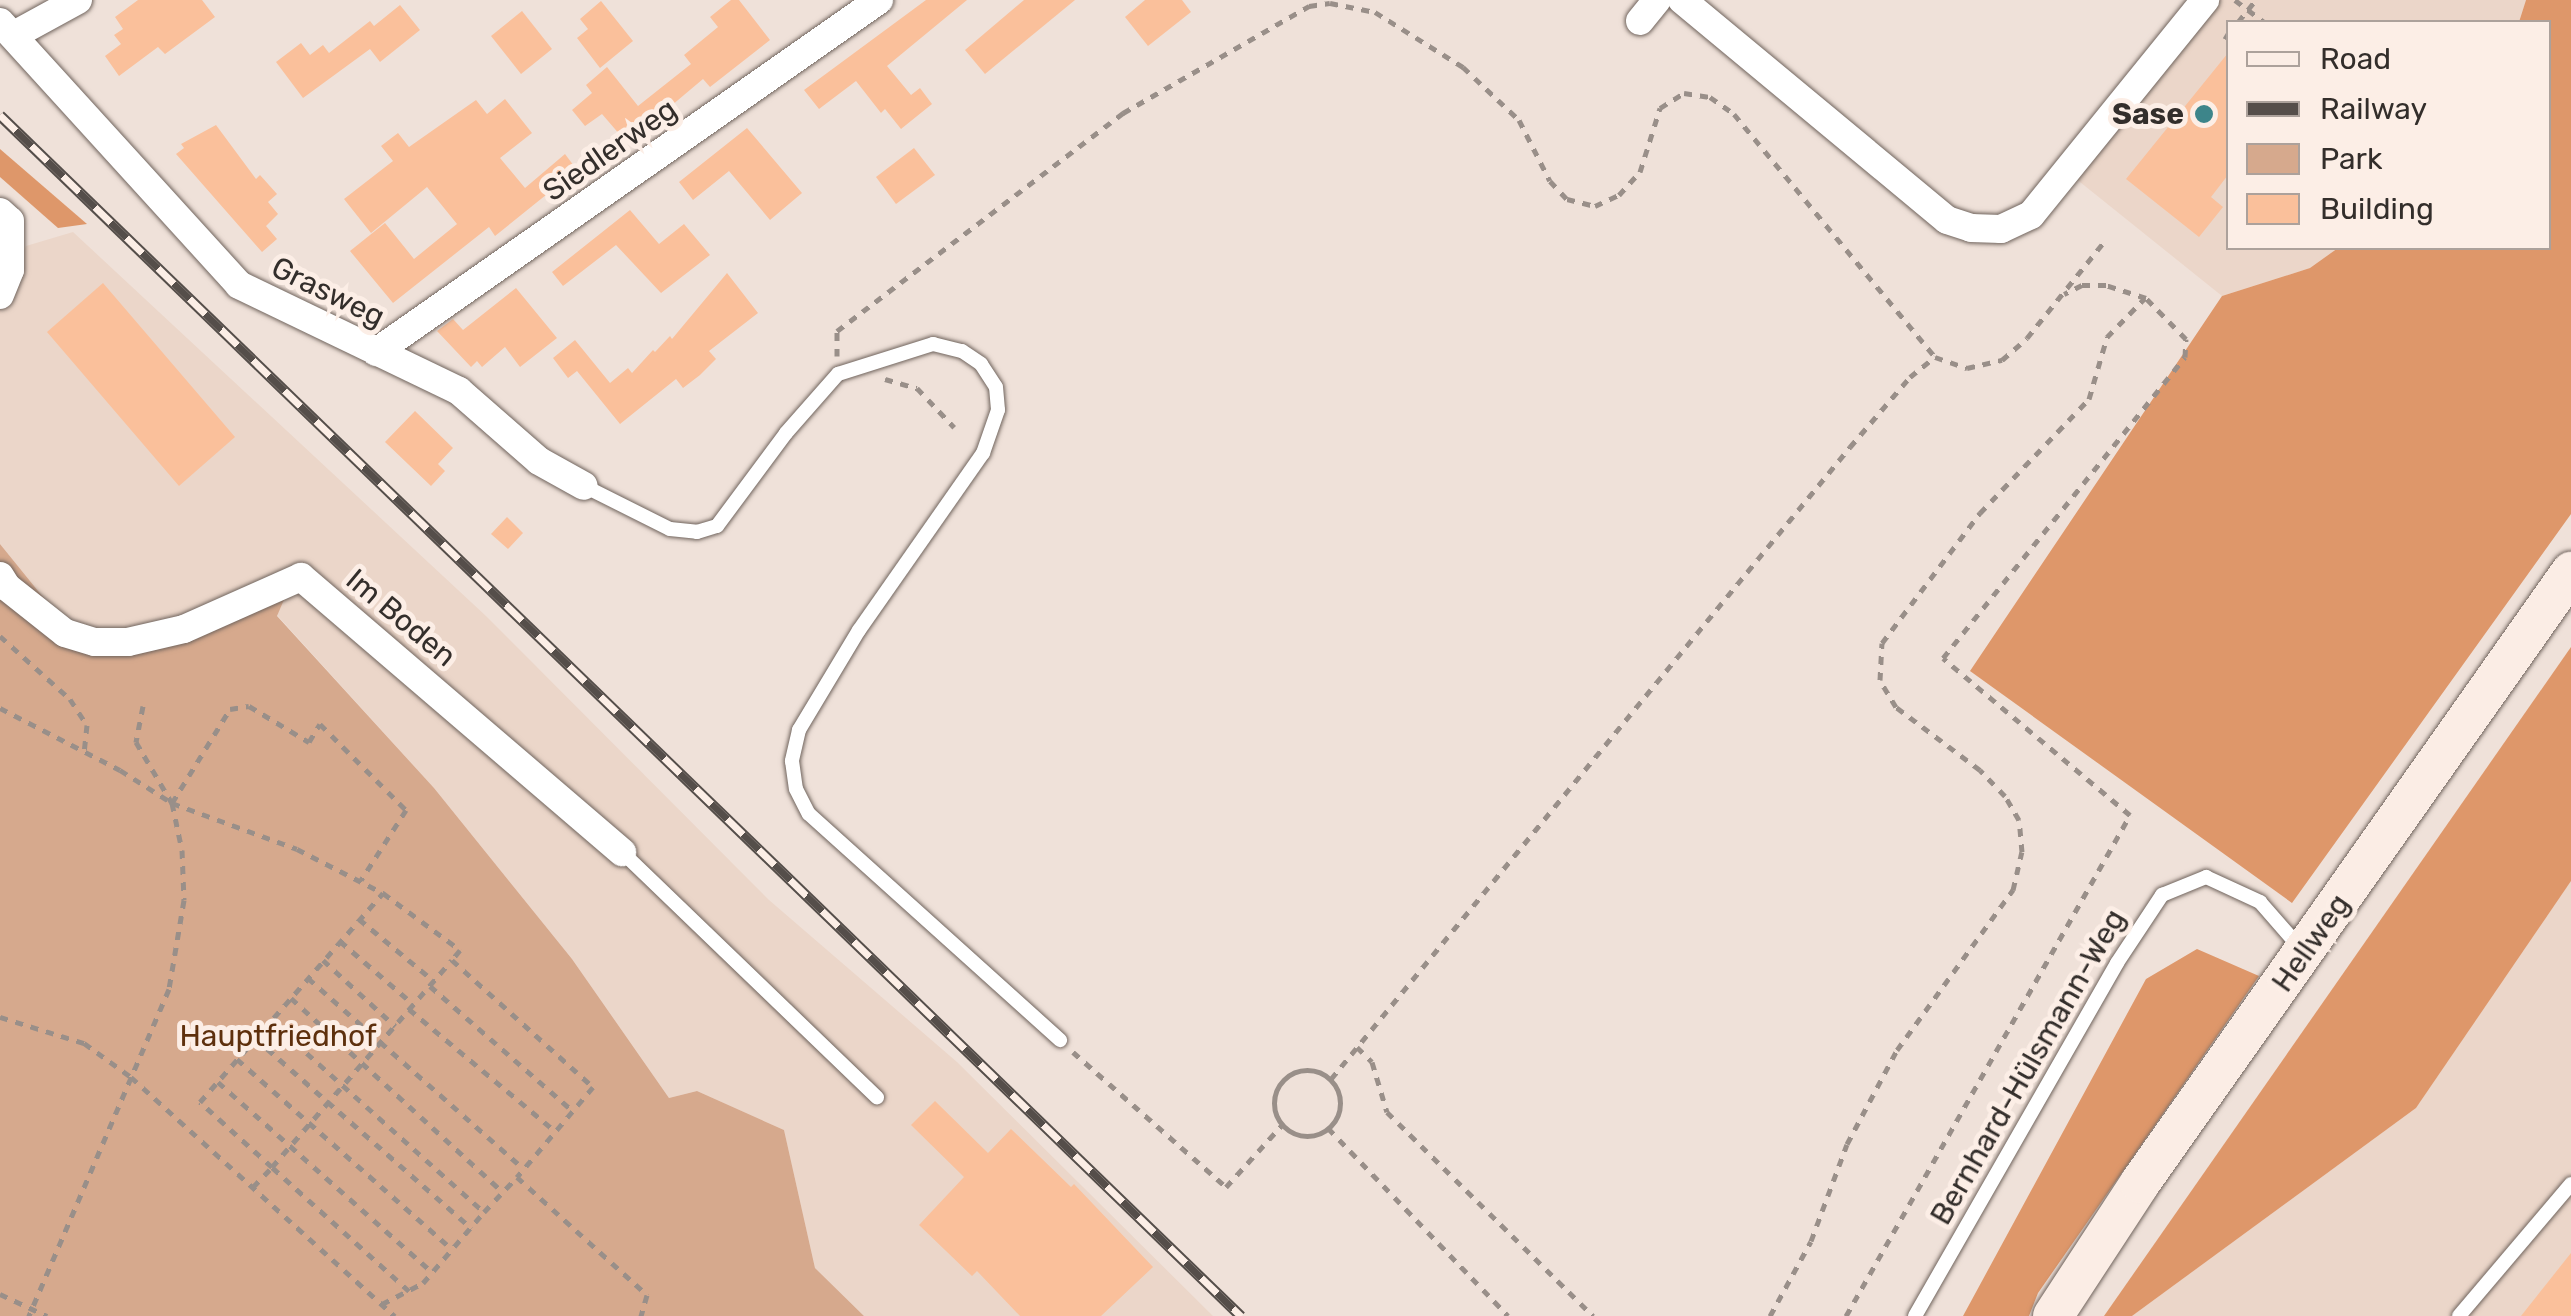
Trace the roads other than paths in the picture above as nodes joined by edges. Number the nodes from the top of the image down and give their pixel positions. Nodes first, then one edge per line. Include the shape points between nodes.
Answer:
1 (78, 0) edge
2 (879, 0) edge
3 (1682, 0) edge
4 (2205, 0) edge
5 (7, 28) edge
6 (0, 212) edge
7 (0, 295) edge
8 (376, 352) junction
9 (584, 486) joint
10 (2571, 572) edge
11 (0, 576) edge
12 (622, 852) joint
13 (2305, 953) junction
14 (1060, 1040) road end
15 (877, 1096) dead end
16 (2571, 1184) edge
17 (1915, 1316) edge
18 (2054, 1316) edge
19 (2459, 1316) edge

1 - 5 street
2 - 8 street, Siedlerweg
3 - 4 street via 1947,220 2002,229 2032,215
5 - 8 street, Grasweg via 239,285
6 - 7 street via 10,221 10,270
8 - 9 street, Grasweg via 459,391 539,461
9 - 14 lane via 670,530 717,526 838,374 933,344 981,364 996,387 998,410 983,453 858,630 800,730 792,762 796,789 810,814
10 - 13 street, Hellweg
11 - 12 street, Im Boden via 65,633 112,642 184,629 301,576
12 - 15 lane
13 - 17 lane, Bernhard-Hülsmann-Weg via 2260,902 2206,876 2162,895
13 - 18 street, Hellweg
16 - 19 lane

